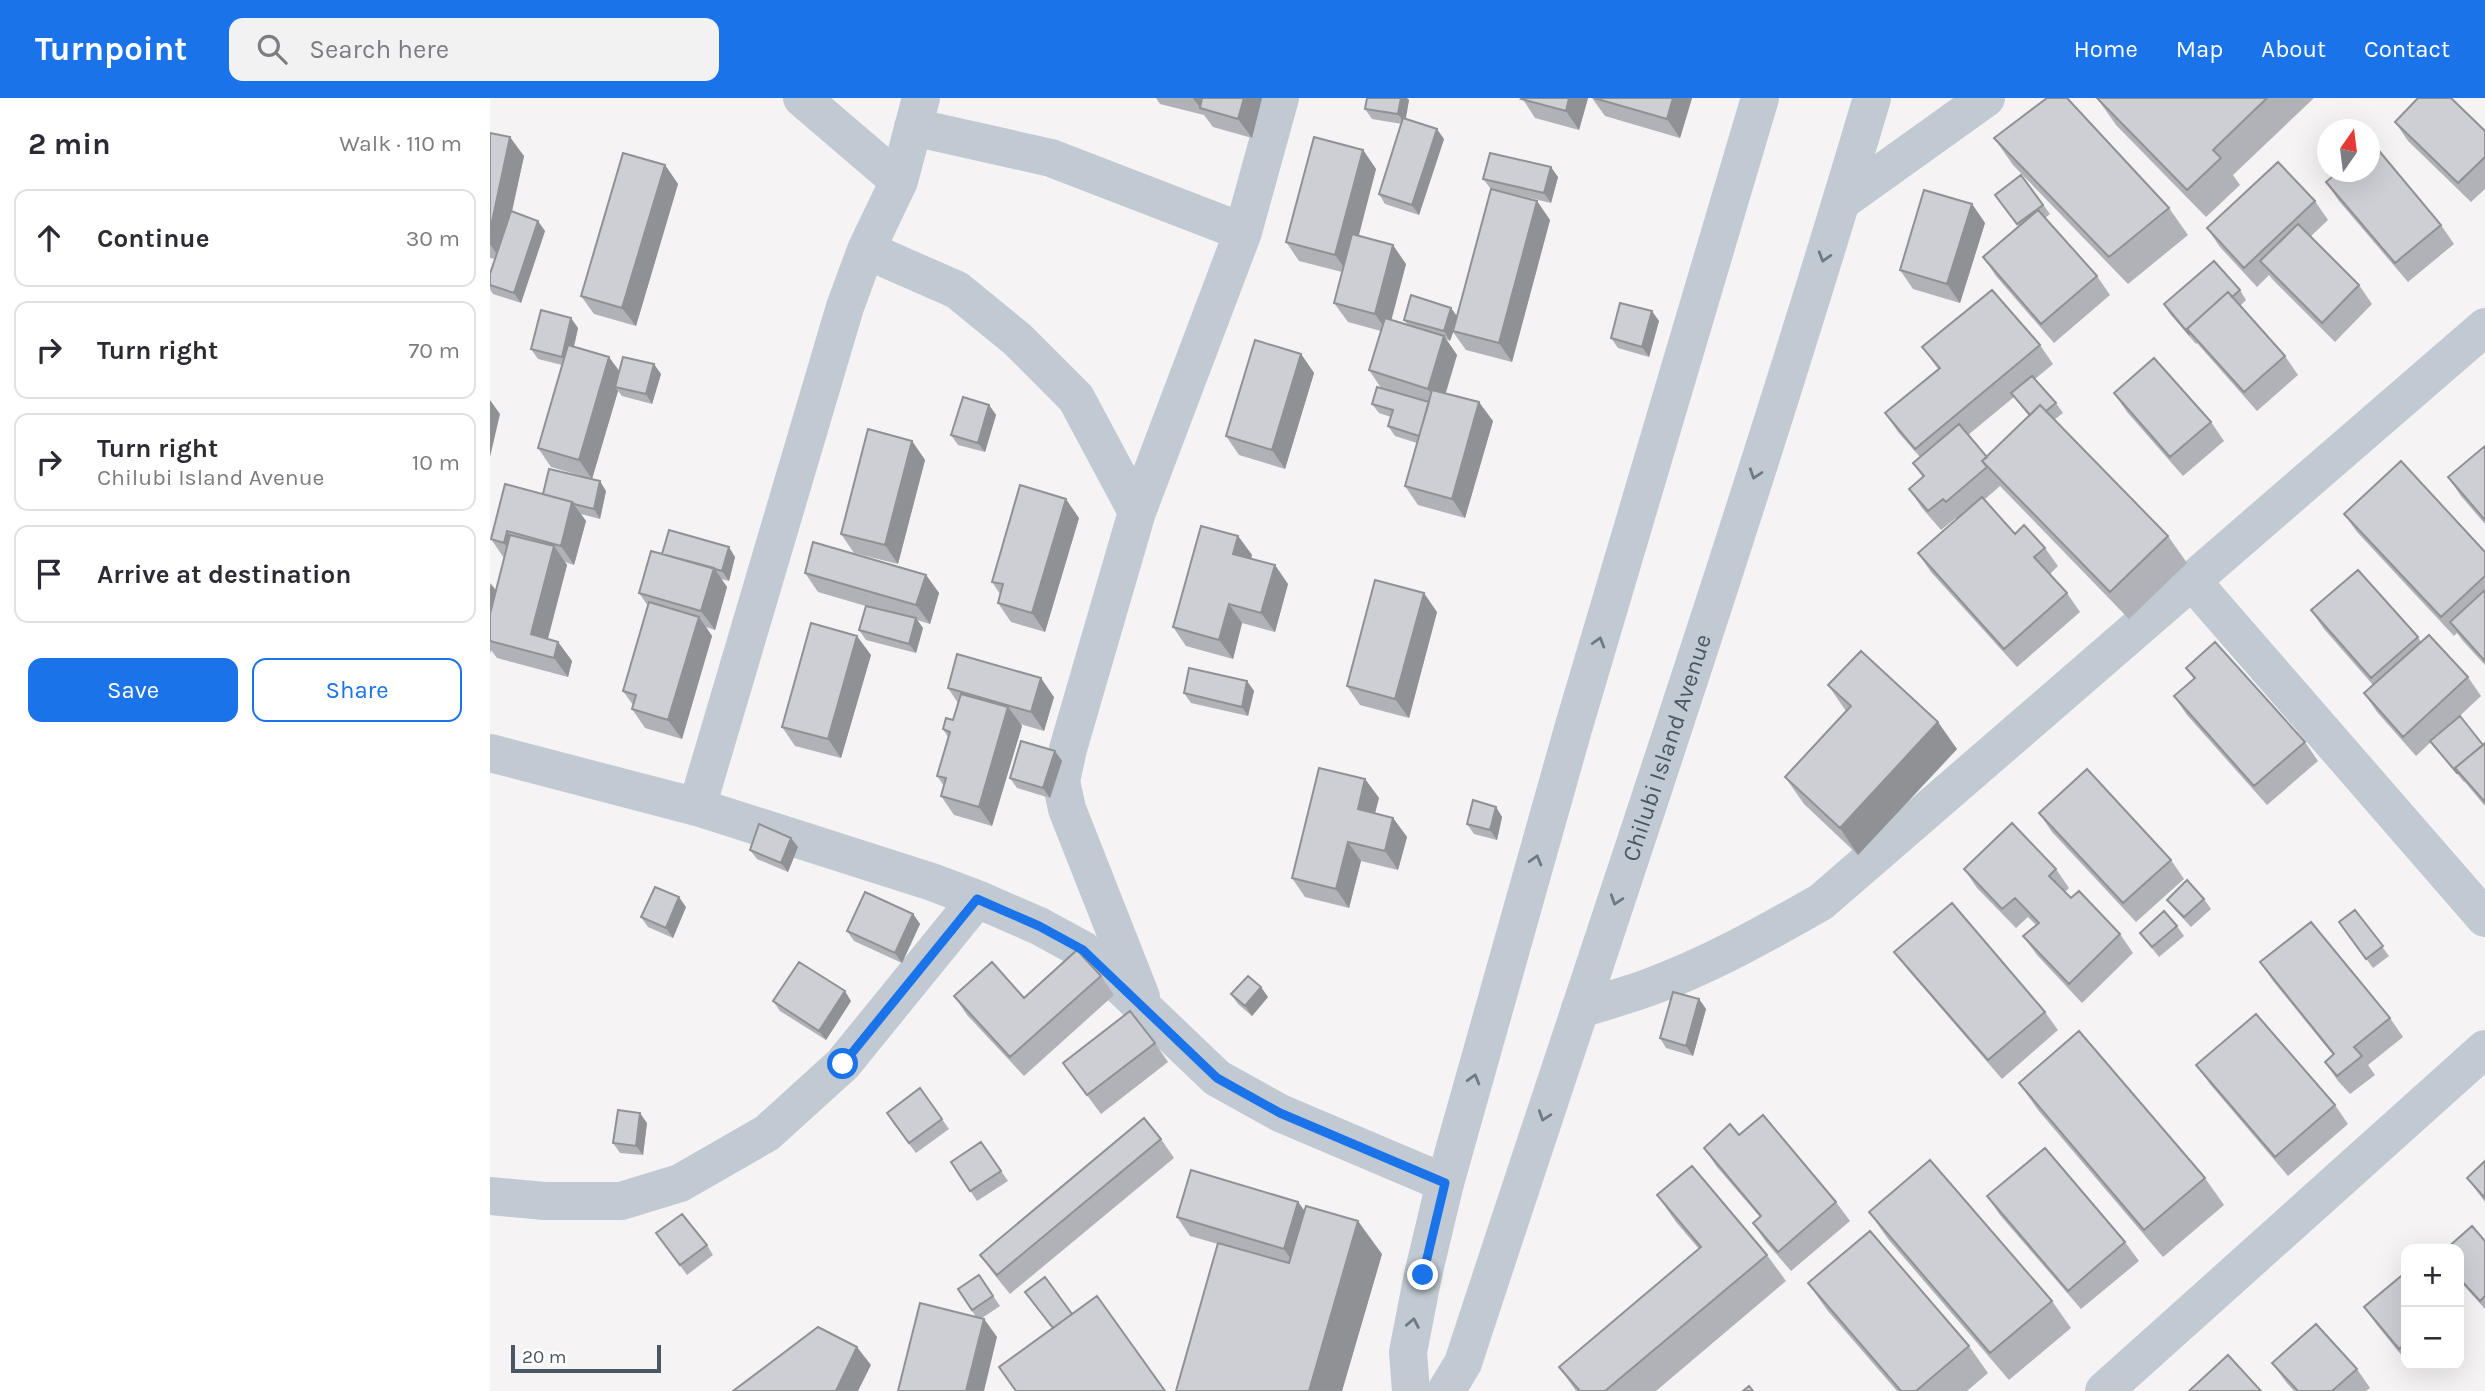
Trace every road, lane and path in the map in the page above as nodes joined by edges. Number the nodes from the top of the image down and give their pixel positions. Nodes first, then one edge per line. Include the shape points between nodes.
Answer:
1 (802, 98) edge
2 (1280, 98) edge
3 (1760, 98) edge
4 (1872, 98) edge
5 (1986, 98) edge
6 (917, 112) edge
7 (899, 181) junction
8 (1842, 201) junction
9 (1243, 232) junction
10 (866, 250) junction
11 (2485, 327) edge
12 (1137, 512) junction
13 (2192, 581) junction
14 (490, 753) edge
15 (697, 807) junction
16 (977, 899) junction
17 (2485, 918) edge
18 (1146, 1009) junction
19 (1580, 1009) junction
20 (2485, 1049) edge
21 (1445, 1183) junction
22 (490, 1196) edge
23 (1411, 1391) edge
24 (1446, 1391) edge
25 (2104, 1391) edge

1 - 7 street
2 - 9 street
21 -> 3 street via 1573,729
4 - 8 street, Chilubi Island Avenue
5 - 8 street
6 - 7 street
6 - 9 street
7 - 10 street
8 -> 19 street, Chilubi Island Avenue
9 - 12 street
10 - 12 street via 957,290 1017,339 1076,398
10 - 15 street via 828,360
11 - 13 street
12 - 18 street via 1061,781 1067,809
13 - 17 street
13 - 19 street via 1821,902 1749,944 1686,972
14 - 15 street
15 - 16 street
16 - 18 street via 1083,950
16 - 22 street via 843,1064 767,1133 680,1183 621,1201
18 - 21 street via 1217,1078 1280,1113
19 -> 24 street, Chilubi Island Avenue via 1463,1363
20 - 25 street
23 -> 21 street via 1408,1352

